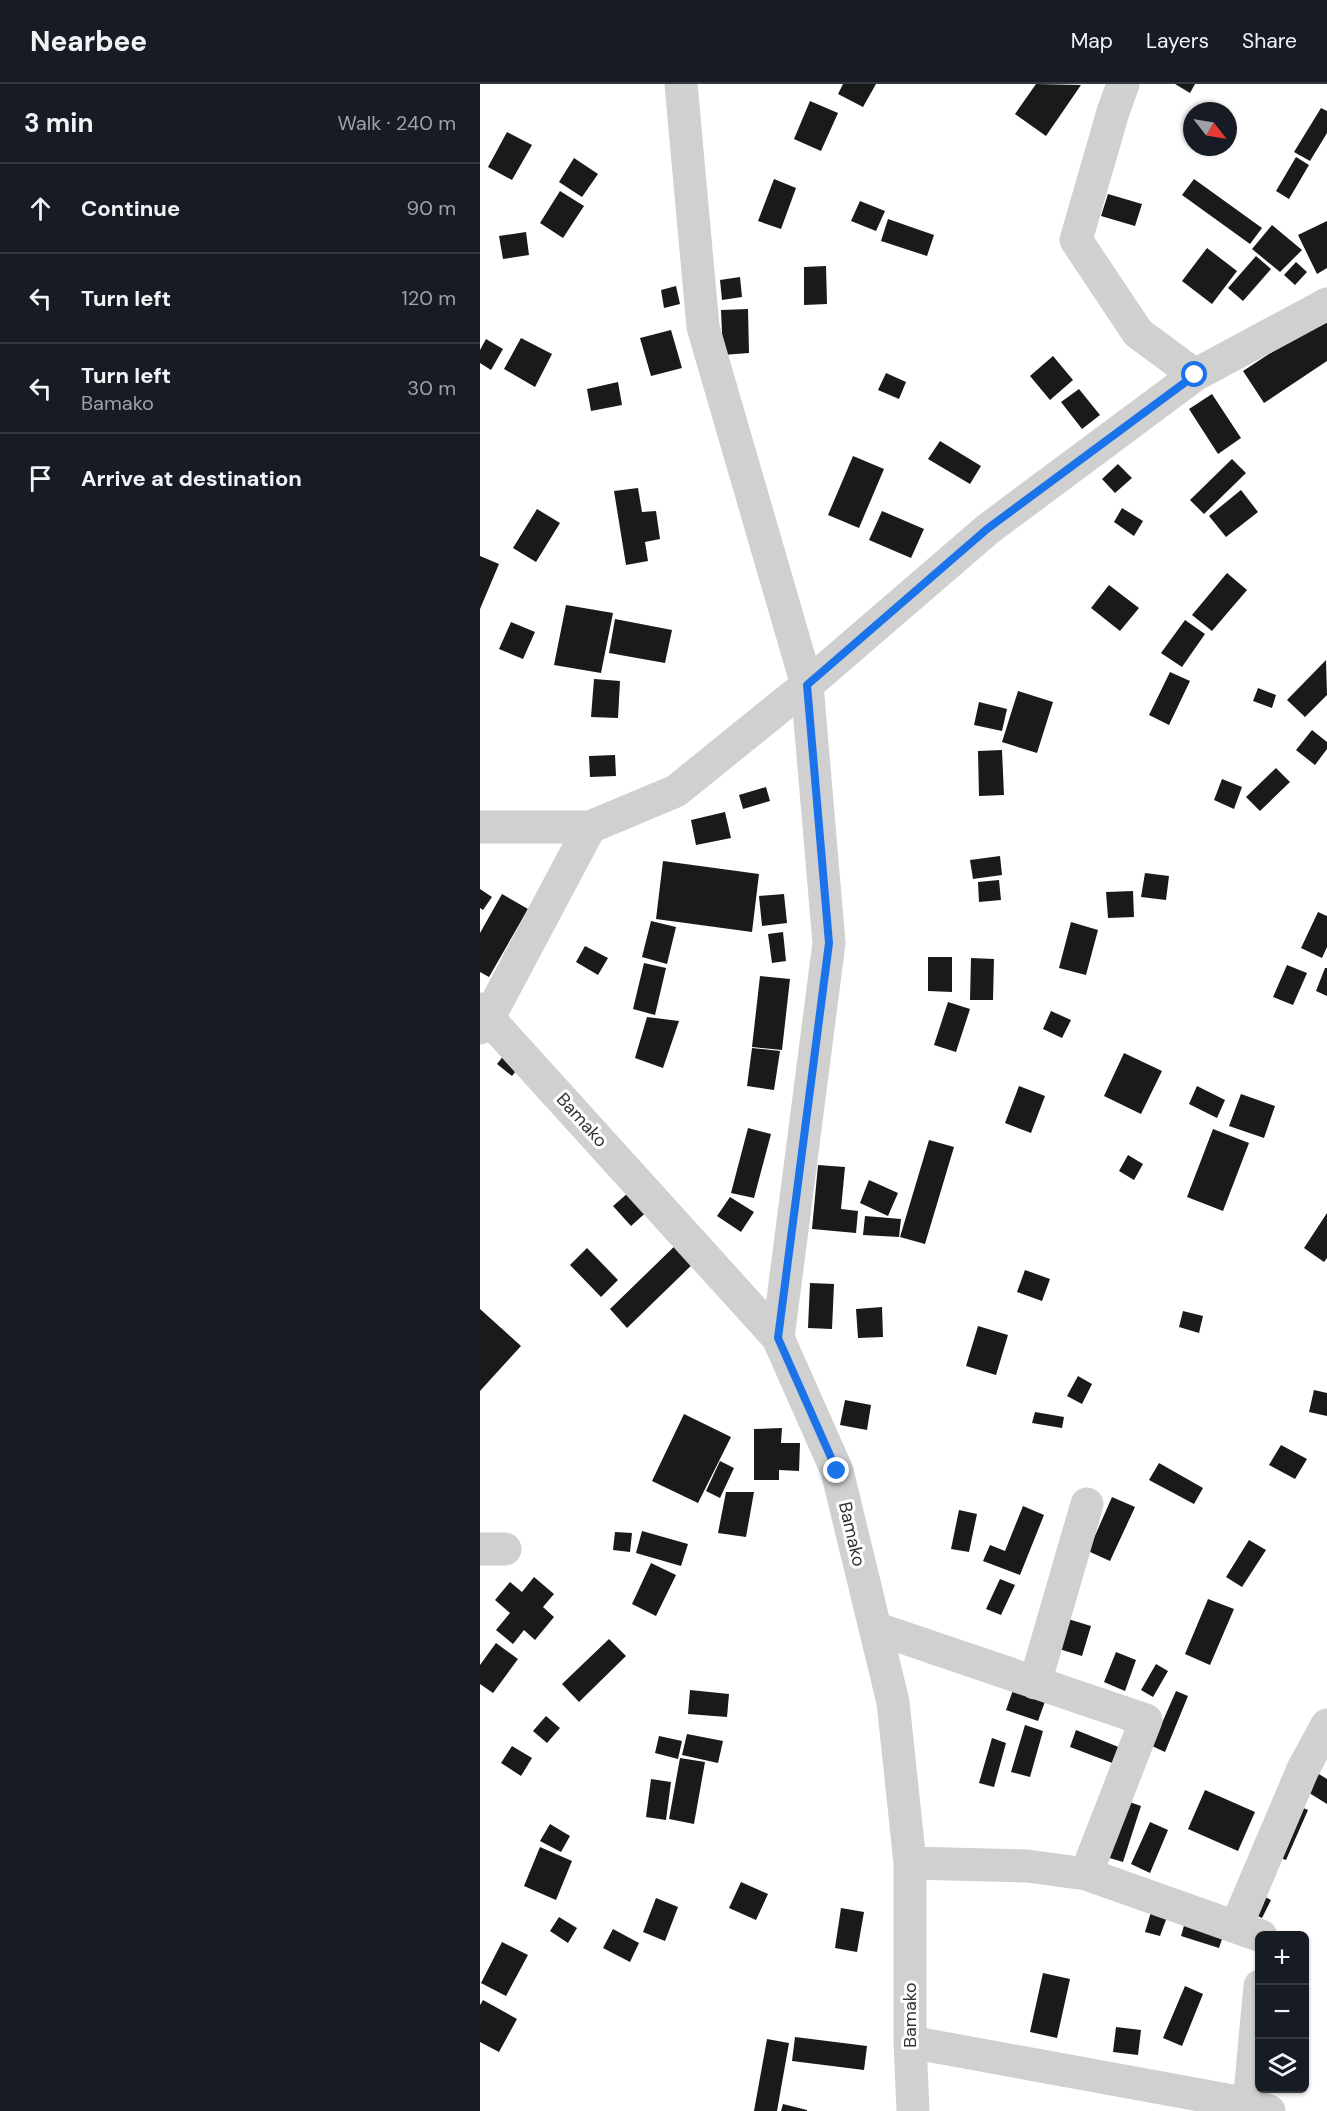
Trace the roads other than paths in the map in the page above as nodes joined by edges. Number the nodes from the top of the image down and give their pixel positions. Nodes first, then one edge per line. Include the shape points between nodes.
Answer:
1 (681, 84) edge
2 (1123, 84) edge
3 (1327, 304) edge
4 (1195, 375) junction
5 (807, 685) junction
6 (480, 827) edge
7 (590, 827) junction
8 (483, 1018) edge
9 (778, 1338) junction
10 (1087, 1504) dead end
11 (875, 1628) junction
12 (1035, 1683) junction
13 (1327, 1725) edge
14 (910, 1863) junction
15 (1086, 1874) junction
16 (1249, 1931) edge
17 (1260, 2039) edge
18 (910, 2042) junction
19 (1259, 2108) edge
20 (913, 2111) edge

1 - 5 street via 703,327
2 - 4 street via 1076,240 1138,333
3 - 4 street
4 - 5 street via 987,529
5 - 7 street via 676,791
5 - 9 street via 829,943
6 - 7 street
7 - 8 street
8 - 9 street, Bamako
9 - 11 street, Bamako via 837,1471
10 - 12 street
11 - 12 street
11 - 14 street, Bamako via 893,1702
12 - 15 street via 1146,1720
13 - 16 street via 1303,1769
14 - 15 street via 1027,1866
14 - 18 street, Bamako
15 - 16 street
17 - 19 street
18 - 19 street
18 - 20 street, Bamako

